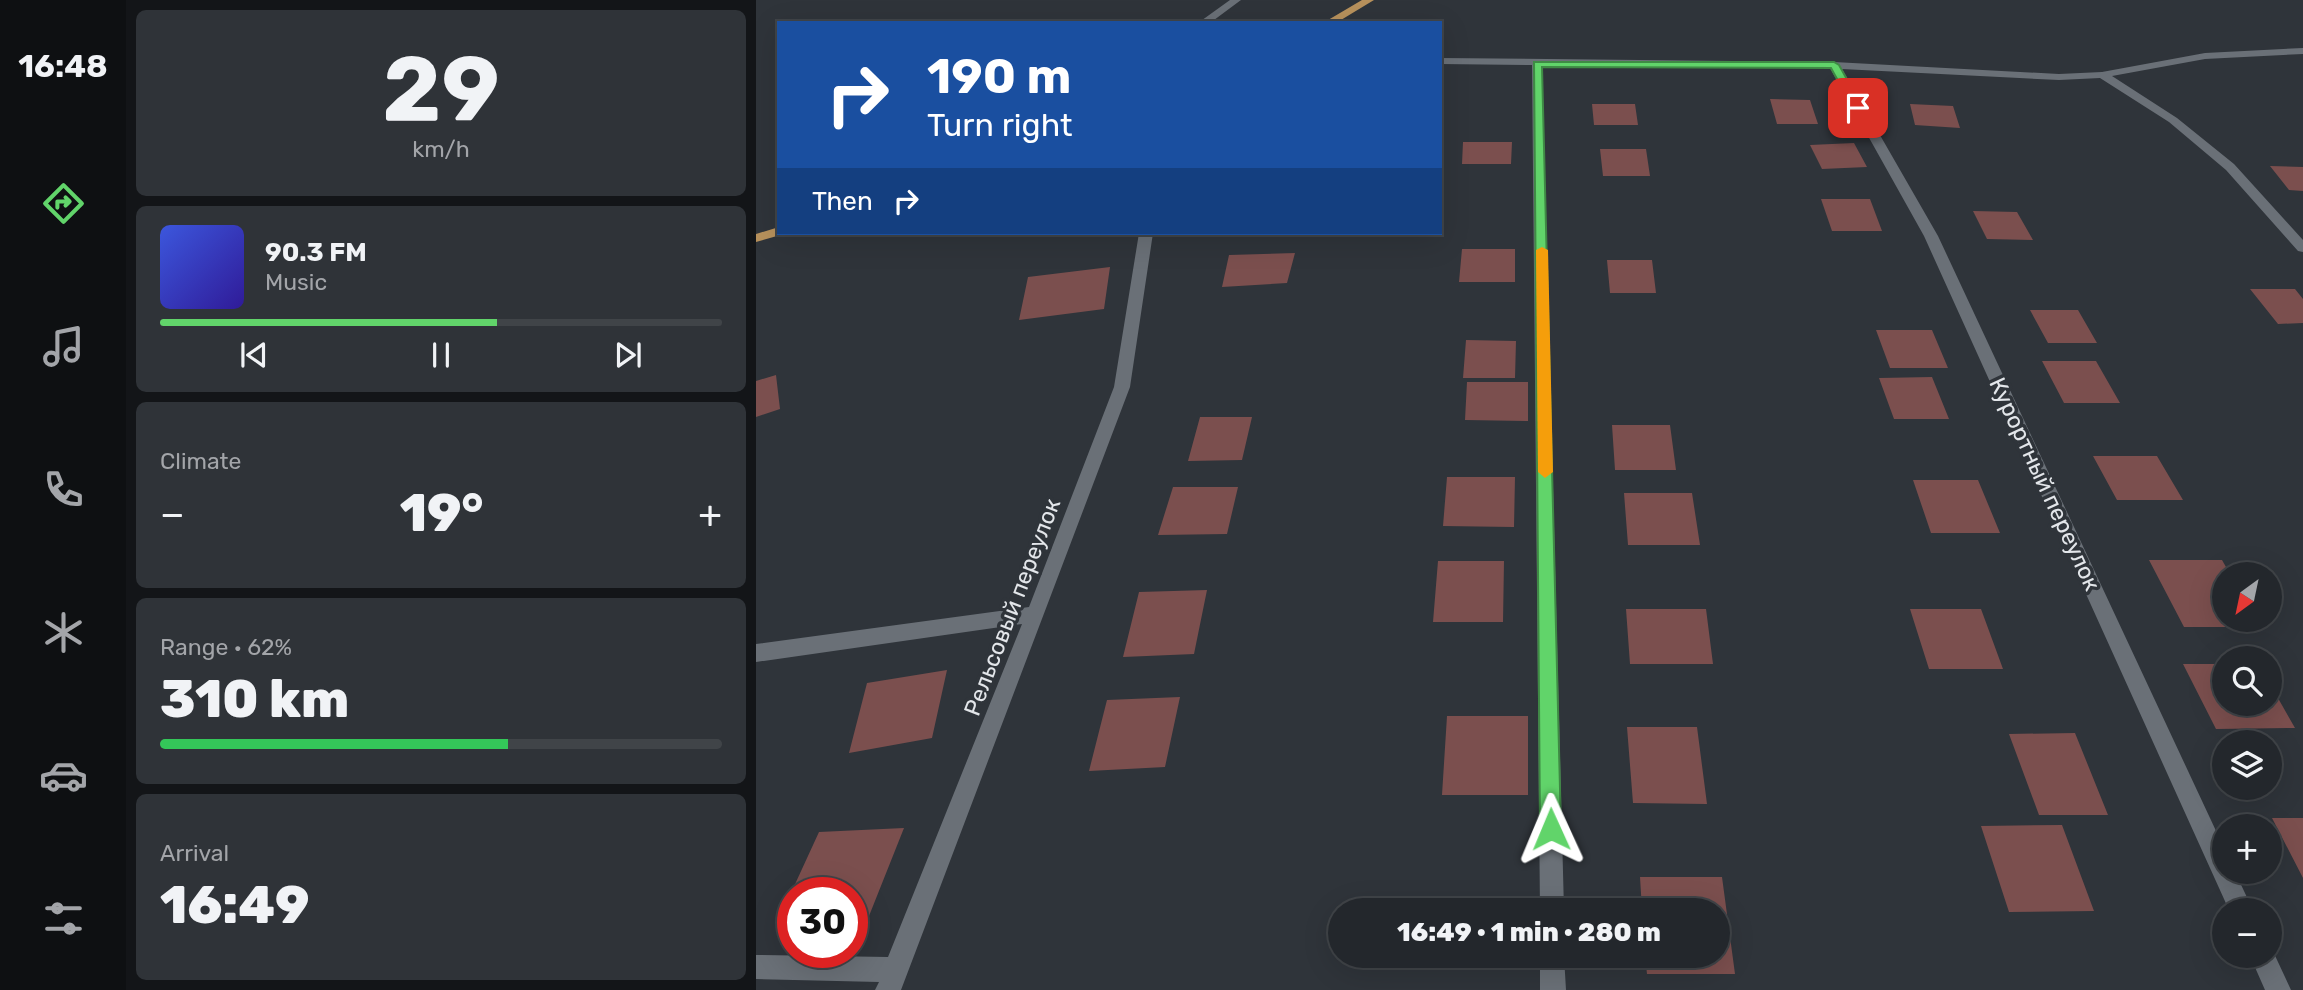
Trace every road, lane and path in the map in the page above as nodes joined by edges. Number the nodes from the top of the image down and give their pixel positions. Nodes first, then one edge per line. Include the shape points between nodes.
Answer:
1 (1236, 0) edge
2 (1369, 0) edge
3 (1206, 21) edge
4 (1332, 21) edge
5 (2300, 53) edge
6 (1442, 61) edge
7 (1537, 64) junction
8 (1834, 65) junction
9 (2102, 75) junction
10 (777, 232) edge
11 (1146, 235) edge
12 (756, 238) edge
13 (2303, 248) edge
14 (1036, 614) junction
15 (756, 653) edge
16 (1552, 898) edge
17 (2235, 898) edge
18 (756, 967) edge
19 (1552, 968) edge
20 (2267, 968) edge
21 (892, 980) edge
22 (1553, 990) edge
23 (2277, 990) edge

1 - 3 street
2 - 4 main road
5 - 9 street via 2205,56
6 - 7 street
7 - 8 street
7 - 16 street
8 - 9 street via 2059,77
8 - 17 street, Курортный переулок via 1931,236
9 - 13 street via 2173,120 2230,167
10 - 12 main road
11 - 14 street, Рельсовый переулок via 1122,387
14 - 15 street
14 - 21 street, Рельсовый переулок
18 - 21 street
19 - 22 street
20 - 23 street

